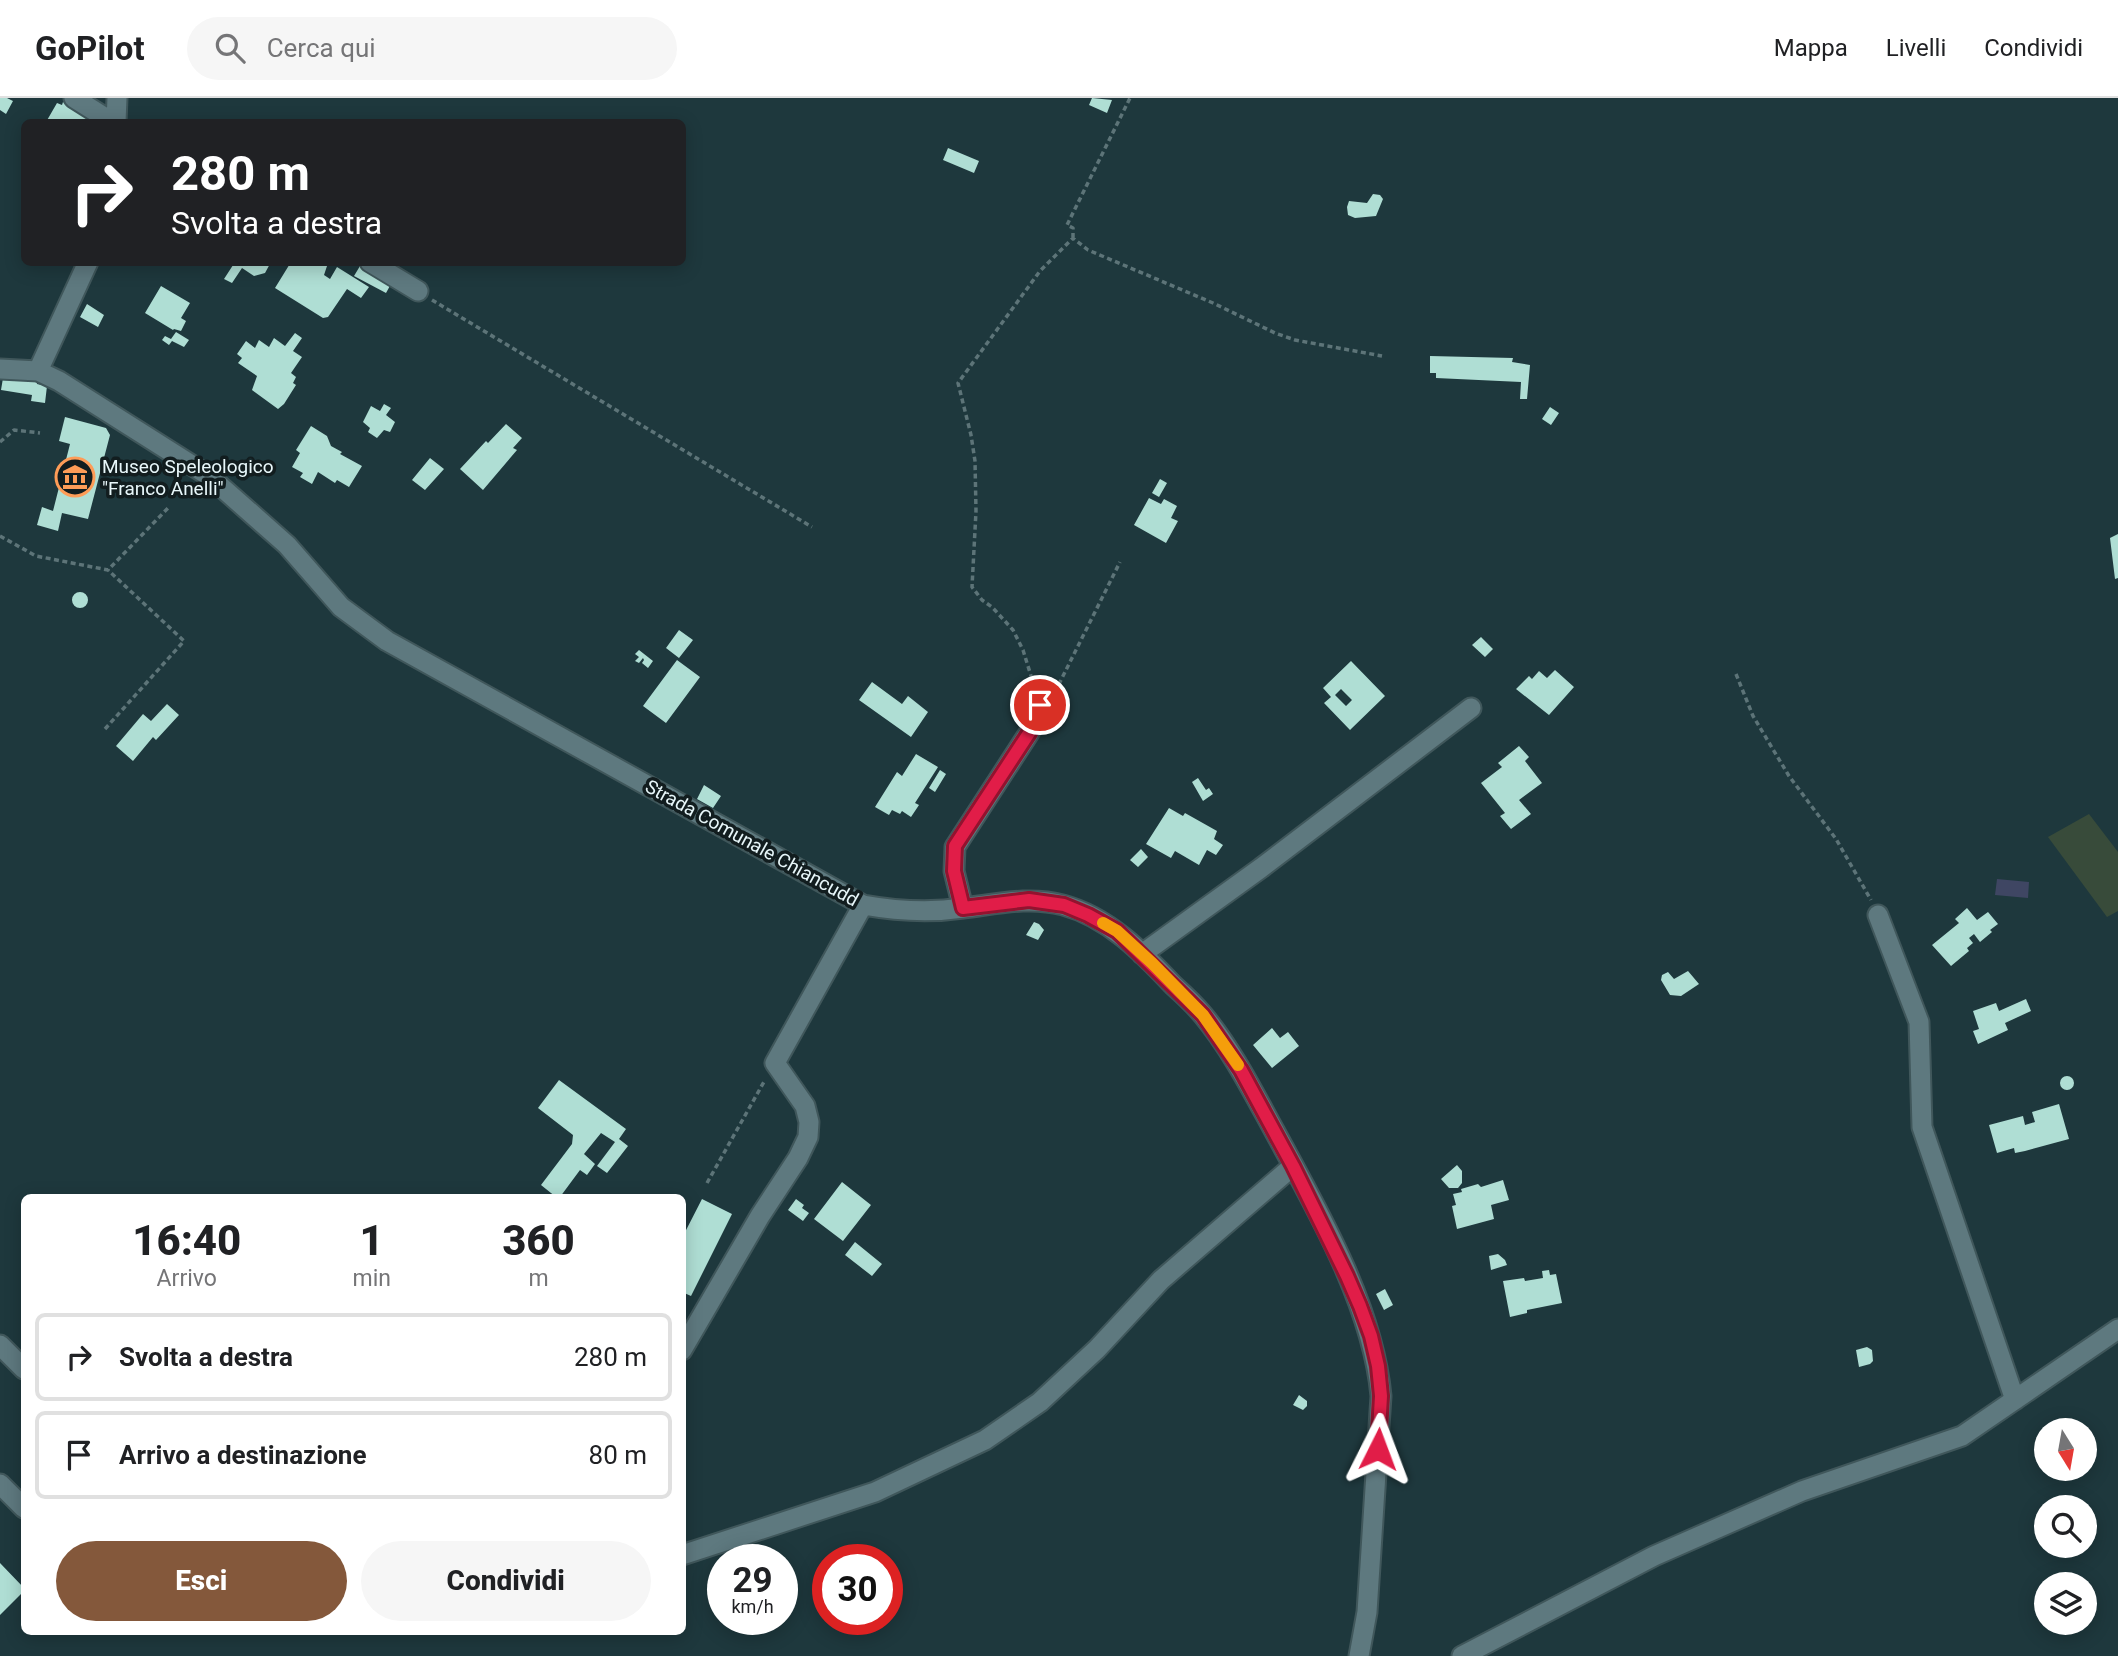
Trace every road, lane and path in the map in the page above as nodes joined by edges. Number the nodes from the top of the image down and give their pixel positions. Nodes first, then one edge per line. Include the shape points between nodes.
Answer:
1 (74, 98) edge
2 (117, 98) edge
3 (1130, 98) edge
4 (109, 119) edge
5 (114, 119) edge
6 (1073, 237) junction
7 (86, 266) edge
8 (377, 266) edge
9 (418, 291) joint
10 (1382, 356) dead end
11 (0, 369) edge
12 (38, 371) junction
13 (40, 433) dead end
14 (0, 442) edge
15 (169, 507) dead end
16 (812, 527) dead end
17 (0, 536) edge
18 (1120, 562) dead end
19 (108, 570) junction
20 (1736, 674) dead end
21 (1038, 704) junction
22 (1471, 708) dead end
23 (105, 729) dead end
24 (863, 905) junction
25 (963, 908) junction
26 (1878, 915) joint
27 (1142, 954) junction
28 (775, 1063) junction
29 (1293, 1166) junction
30 (706, 1183) dead end
31 (2118, 1329) edge
32 (686, 1343) edge
33 (0, 1345) edge
34 (21, 1366) edge
35 (2015, 1400) junction
36 (0, 1484) edge
37 (21, 1505) edge
38 (686, 1554) edge
39 (1359, 1656) edge
40 (1462, 1656) edge

1 - 4 street
2 - 5 street
3 - 6 path via 1067,225 1073,228
6 - 10 path via 1088,250 1275,333
6 - 21 path via 1040,271 958,383 975,461 972,587 1018,639
7 - 12 street
8 - 9 street
9 - 16 path
11 - 12 street, Strada Comunale Chiancudd
12 - 24 street, Strada Comunale Chiancudd via 209,476 287,545 341,607 387,641
13 - 14 path via 14,430
15 - 19 path
17 - 19 path via 36,556
18 - 21 path via 1056,691
19 - 23 path via 184,641
20 - 26 path via 1753,716 1789,776 1836,839
21 - 25 street via 1029,733 955,846 954,871
22 - 27 street
24 - 25 street, Strada Comunale Chiancudd via 909,912
24 - 28 street
25 - 27 street, Strada Comunale Chiancudd via 1029,900 1064,905 1117,931
26 - 35 street via 1919,1022 1922,1127
27 - 29 street, Strada Comunale Chiancudd via 1203,1015 1241,1070
28 - 30 path
28 - 32 street via 805,1107 808,1137
29 - 38 street via 1161,1280 1040,1402 985,1440 875,1492
29 - 39 street, Strada Comunale Chiancudd via 1347,1276 1378,1366 1378,1449 1367,1612
31 - 35 street
33 - 34 street
35 - 40 street via 1962,1436 1802,1491 1654,1556
36 - 37 street

